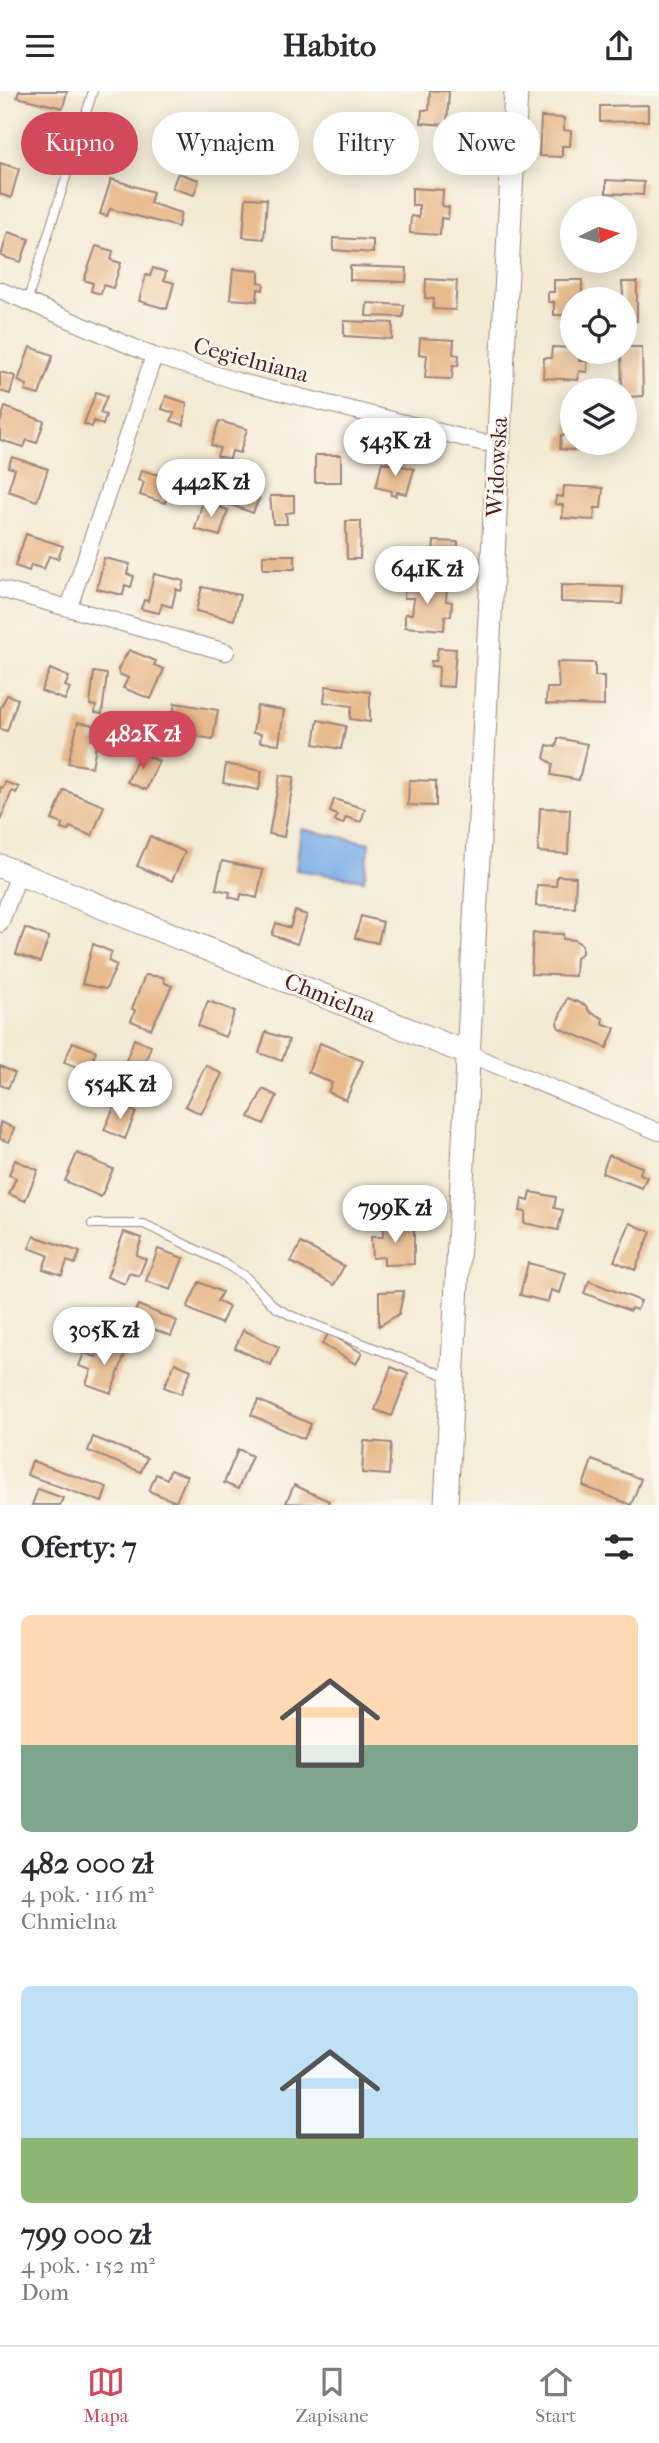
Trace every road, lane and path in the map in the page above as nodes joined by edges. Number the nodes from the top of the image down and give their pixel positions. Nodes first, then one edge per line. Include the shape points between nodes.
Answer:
1 (93, 91) edge
2 (516, 91) edge
3 (0, 290) edge
4 (26, 302) junction
5 (155, 356) junction
6 (499, 440) junction
7 (0, 589) edge
8 (69, 607) junction
9 (226, 652) dead end
10 (10, 870) edge
11 (0, 924) edge
12 (469, 1054) junction
13 (659, 1132) edge
14 (92, 1224) dead end
15 (453, 1379) junction
16 (446, 1505) edge

1 - 4 lane
2 - 6 street, Widowska
3 - 4 street, Cegielniana
4 - 5 street, Cegielniana
5 - 6 street, Cegielniana via 391,421 484,443
5 - 8 street
6 - 12 street, Widowska
7 - 8 street
8 - 9 street
10 - 11 street
10 - 12 street, Chmielna
12 - 13 street, Chmielna
12 - 15 street, Widowska
14 - 15 lane via 144,1224 246,1277 275,1307 292,1316
15 - 16 street, Widowska

